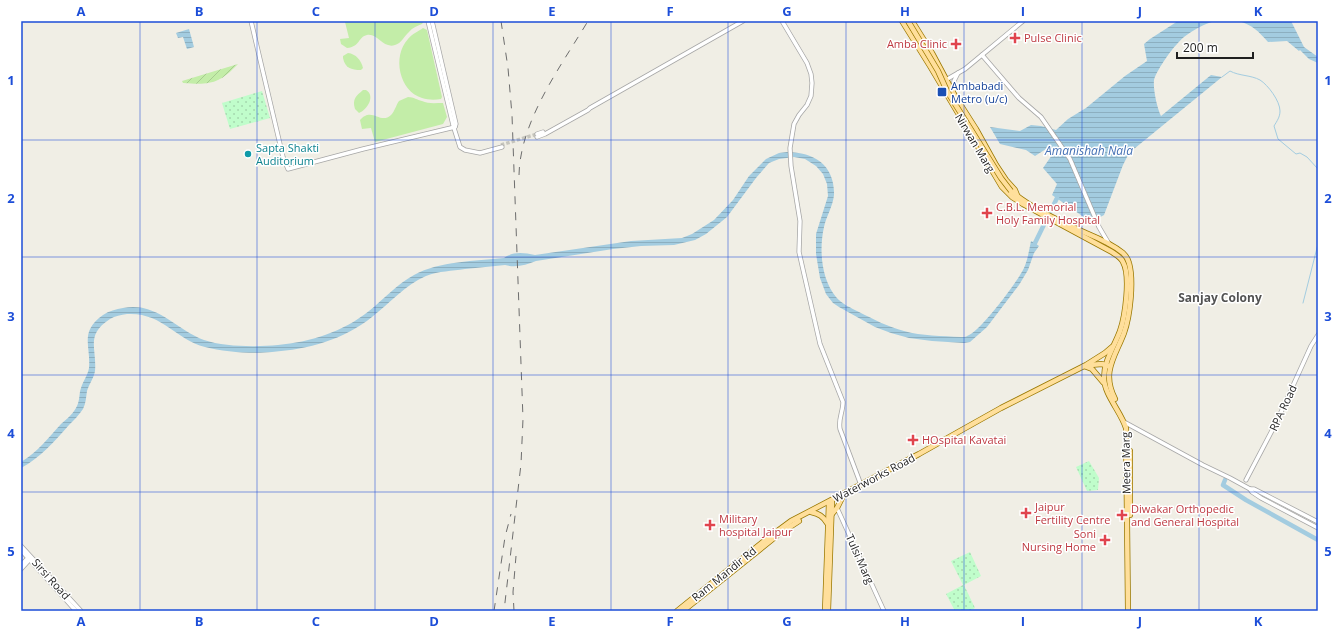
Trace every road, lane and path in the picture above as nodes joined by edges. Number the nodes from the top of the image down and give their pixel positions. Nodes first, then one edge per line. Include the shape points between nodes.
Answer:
1 (251, 21) edge
2 (428, 21) edge
3 (432, 21) edge
4 (743, 21) edge
5 (782, 21) edge
6 (902, 21) edge
7 (908, 21) edge
8 (912, 21) edge
9 (1023, 21) edge
10 (982, 54) junction
11 (958, 72) junction
12 (946, 80) junction
13 (940, 83) junction
14 (954, 94) junction
15 (948, 99) junction
16 (454, 127) junction
17 (537, 136) tunnel mouth
18 (501, 146) tunnel mouth
19 (1018, 197) junction
20 (1043, 214) junction
21 (1057, 221) junction
22 (1109, 244) junction
23 (1318, 335) edge
24 (1113, 346) junction
25 (1094, 361) junction
26 (1108, 364) junction
27 (1085, 366) junction
28 (1106, 387) junction
29 (1126, 424) junction
30 (861, 485) junction
31 (1243, 486) junction
32 (1250, 489) junction
33 (844, 494) junction
34 (830, 501) junction
35 (837, 508) junction
36 (812, 512) junction
37 (831, 515) junction
38 (1318, 522) edge
39 (828, 523) junction
40 (1318, 528) edge
41 (769, 540) junction
42 (21, 546) edge
43 (21, 550) edge
44 (30, 558) junction
45 (21, 565) edge
46 (21, 569) edge
47 (76, 611) edge
48 (81, 611) edge
49 (677, 611) edge
50 (683, 611) edge
51 (825, 611) edge
52 (828, 611) edge
53 (884, 611) edge
54 (1128, 611) edge
55 (1131, 611) edge

1 - 16 street via 288,169
2 - 16 street
3 - 16 street via 456,124
4 - 17 street via 588,110
5 - 30 street via 807,63 812,83 811,96 794,124 791,135 793,182 800,221 799,252 820,344 844,402 839,422 840,429
6 - 13 main road, Nirwan Marg
7 - 19 main road, bridge via 1001,178
8 - 12 main road
9 - 10 street
10 - 11 street
10 - 22 street via 1019,98 1041,117 1070,159
11 - 12 street
11 - 14 street via 954,81
12 - 13 street
12 - 14 main road
13 - 15 main road, Nirwan Marg
14 - 15 main road
14 - 19 main road
15 - 20 main road, Nirwan Marg via 1000,186 1012,197
16 - 18 street via 458,144 466,148 480,151
19 - 20 main road
20 - 21 main road, Nirwan Marg
21 - 22 main road
21 - 24 main road, Meera Marg via 1118,256 1124,264 1125,312
22 - 26 main road via 1126,257 1130,269 1130,296 1124,332
23 - 31 street, RPA Road
24 - 25 main road
24 - 26 main road, Meera Marg
25 - 26 main road
25 - 27 main road, Waterworks Road
26 - 27 main road
26 - 28 main road, Meera Marg via 1104,379
26 - 29 main road, Meera Marg via 1109,386
27 - 28 main road via 1095,372
27 - 30 main road, Waterworks Road via 1001,408
28 - 29 main road, Meera Marg
29 - 31 street
29 - 54 main road, Meera Marg
29 - 55 main road, Meera Marg
30 - 33 main road, Waterworks Road
31 - 32 street
32 - 38 street
32 - 40 street via 1261,498
33 - 34 main road, Waterworks Road
33 - 35 main road
34 - 36 main road, Waterworks Road
34 - 37 main road
34 - 39 main road
35 - 37 main road
35 - 53 street, Tulsi Marg
36 - 39 main road via 824,517
36 - 41 main road, Ram Mandir Rd via 791,521
37 - 52 main road
39 - 51 main road
41 - 49 main road, Ram Mandir Rd
41 - 50 main road
42 - 44 street, Sirsi Road
43 - 44 street, Sirsi Road
44 - 45 street
44 - 46 street
44 - 47 street, Sirsi Road
44 - 48 street, Sirsi Road

